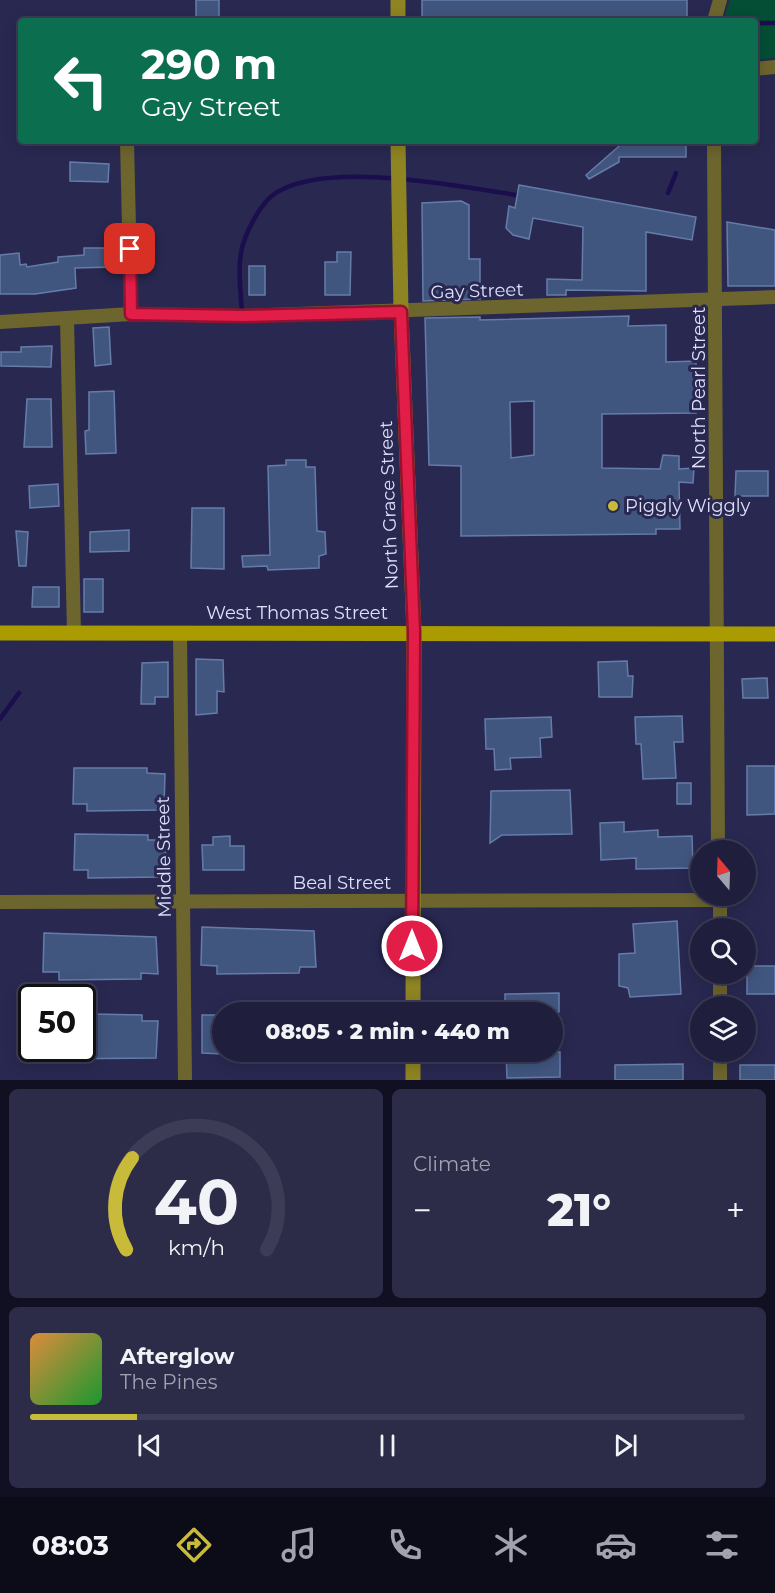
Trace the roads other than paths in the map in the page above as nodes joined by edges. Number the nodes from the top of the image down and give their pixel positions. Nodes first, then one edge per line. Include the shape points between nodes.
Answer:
1 (398, 0) edge
2 (720, 0) edge
3 (398, 18) edge
4 (715, 18) edge
5 (775, 67) edge
6 (758, 69) edge
7 (127, 144) edge
8 (398, 144) edge
9 (714, 144) edge
10 (775, 297) edge
11 (717, 299) junction
12 (401, 312) junction
13 (131, 314) junction
14 (67, 318) junction
15 (0, 322) edge
16 (414, 632) junction
17 (0, 633) edge
18 (74, 633) junction
19 (180, 633) junction
20 (717, 634) junction
21 (775, 634) edge
22 (718, 840) edge
23 (690, 898) edge
24 (412, 901) junction
25 (0, 902) edge
26 (183, 902) junction
27 (413, 1002) edge
28 (413, 1062) edge
29 (720, 1062) edge
30 (185, 1080) edge
31 (413, 1080) edge
32 (720, 1080) edge

1 - 3 main road
2 - 4 street
5 - 6 street
7 - 13 street
8 - 12 main road, North Grace Street
9 - 11 street, North Pearl Street
10 - 11 street, Gay Street
11 - 12 street, Gay Street
11 - 20 street, North Pearl Street
12 - 13 street, Gay Street
12 - 16 main road, North Grace Street
13 - 14 street, Gay Street
14 - 15 street, Gay Street
14 - 18 street
16 - 19 main road, West Thomas Street
16 - 20 main road, West Thomas Street
16 - 24 main road, North Grace Street
17 - 18 main road, West Thomas Street
18 - 19 main road, West Thomas Street
19 - 26 street, Middle Street
20 - 21 main road, West Thomas Street
20 - 22 street, North Pearl Street
23 - 24 street, Beal Street
24 - 26 street, Beal Street
24 - 27 main road, North Grace Street
25 - 26 street, Beal Street
26 - 30 street, Middle Street
28 - 31 main road
29 - 32 street

